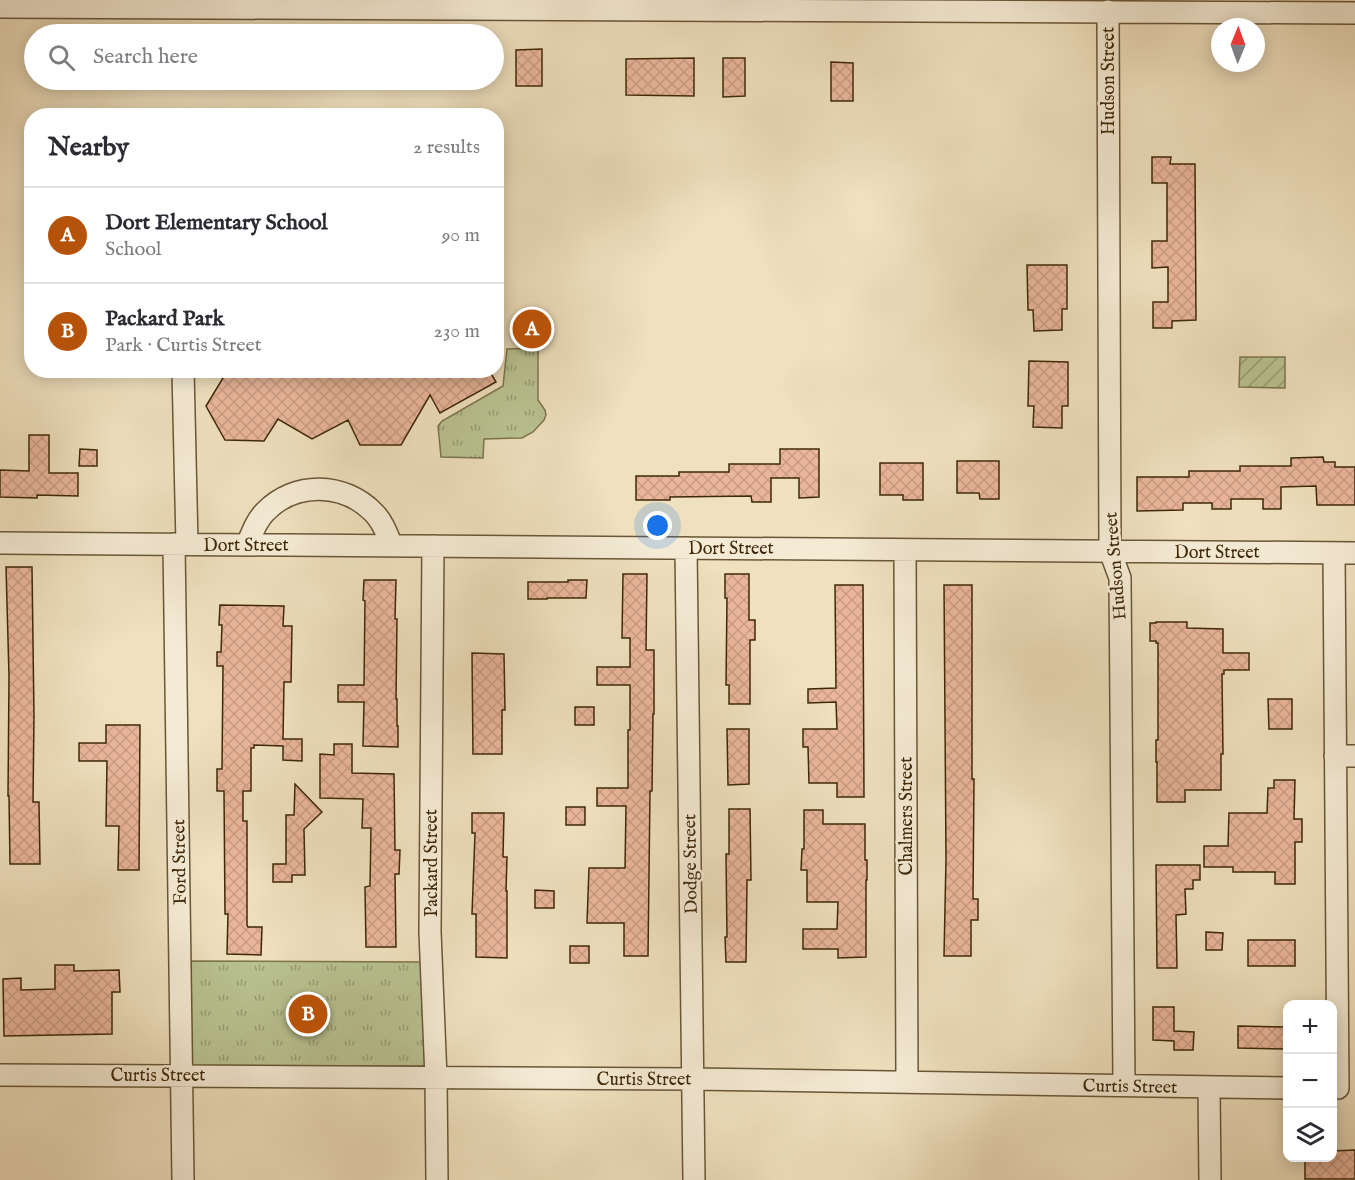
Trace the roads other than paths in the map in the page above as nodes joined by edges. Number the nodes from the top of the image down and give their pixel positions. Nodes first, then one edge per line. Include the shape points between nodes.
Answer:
1 (62, 4) edge
2 (225, 4) edge
3 (455, 5) edge
4 (642, 5) edge
5 (708, 5) edge
6 (758, 5) edge
7 (947, 6) edge
8 (1246, 6) edge
9 (0, 7) edge
10 (1108, 11) junction
11 (1355, 13) edge
12 (183, 378) edge
13 (0, 543) edge
14 (181, 544) junction
15 (247, 544) junction
16 (392, 546) junction
17 (433, 546) junction
18 (686, 548) junction
19 (905, 550) junction
20 (1110, 551) junction
21 (1334, 553) junction
22 (1355, 553) edge
23 (1345, 756) edge
24 (0, 1075) edge
25 (182, 1075) junction
26 (436, 1078) junction
27 (693, 1079) junction
28 (907, 1082) junction
29 (1124, 1085) junction
30 (1209, 1088) junction
31 (1283, 1088) edge
32 (1342, 1088) edge
33 (183, 1180) edge
34 (437, 1180) edge
35 (694, 1180) edge
36 (1210, 1180) edge

1 - 2 street
1 - 9 street
2 - 3 street
3 - 4 street
4 - 5 street
5 - 6 street
6 - 7 street
7 - 10 street
8 - 10 street
8 - 11 street
10 - 20 street, Hudson Street
12 - 14 street, Ford Street
13 - 14 street, Dort Street
14 - 15 street, Dort Street
14 - 25 street, Ford Street
15 - 16 street, Dort Street
15 - 16 street via 264,513 278,501 293,493 329,489 362,502 375,514
16 - 17 street, Dort Street
17 - 18 street, Dort Street
17 - 26 street, Packard Street via 430,932
18 - 19 street, Dort Street
18 - 27 street, Dodge Street
19 - 20 street, Dort Street
19 - 28 street, Chalmers Street
20 - 21 street, Dort Street
20 - 29 street, Hudson Street via 1120,578
21 - 22 street, Dort Street
21 - 23 street
23 - 32 street
24 - 25 street, Curtis Street
25 - 26 street, Curtis Street
25 - 33 street, Ford Street
26 - 27 street, Curtis Street
26 - 34 street, Packard Street
27 - 28 street, Curtis Street
27 - 35 street, Dodge Street
28 - 29 street, Curtis Street
29 - 30 street, Curtis Street
30 - 31 street, Curtis Street
30 - 36 street

